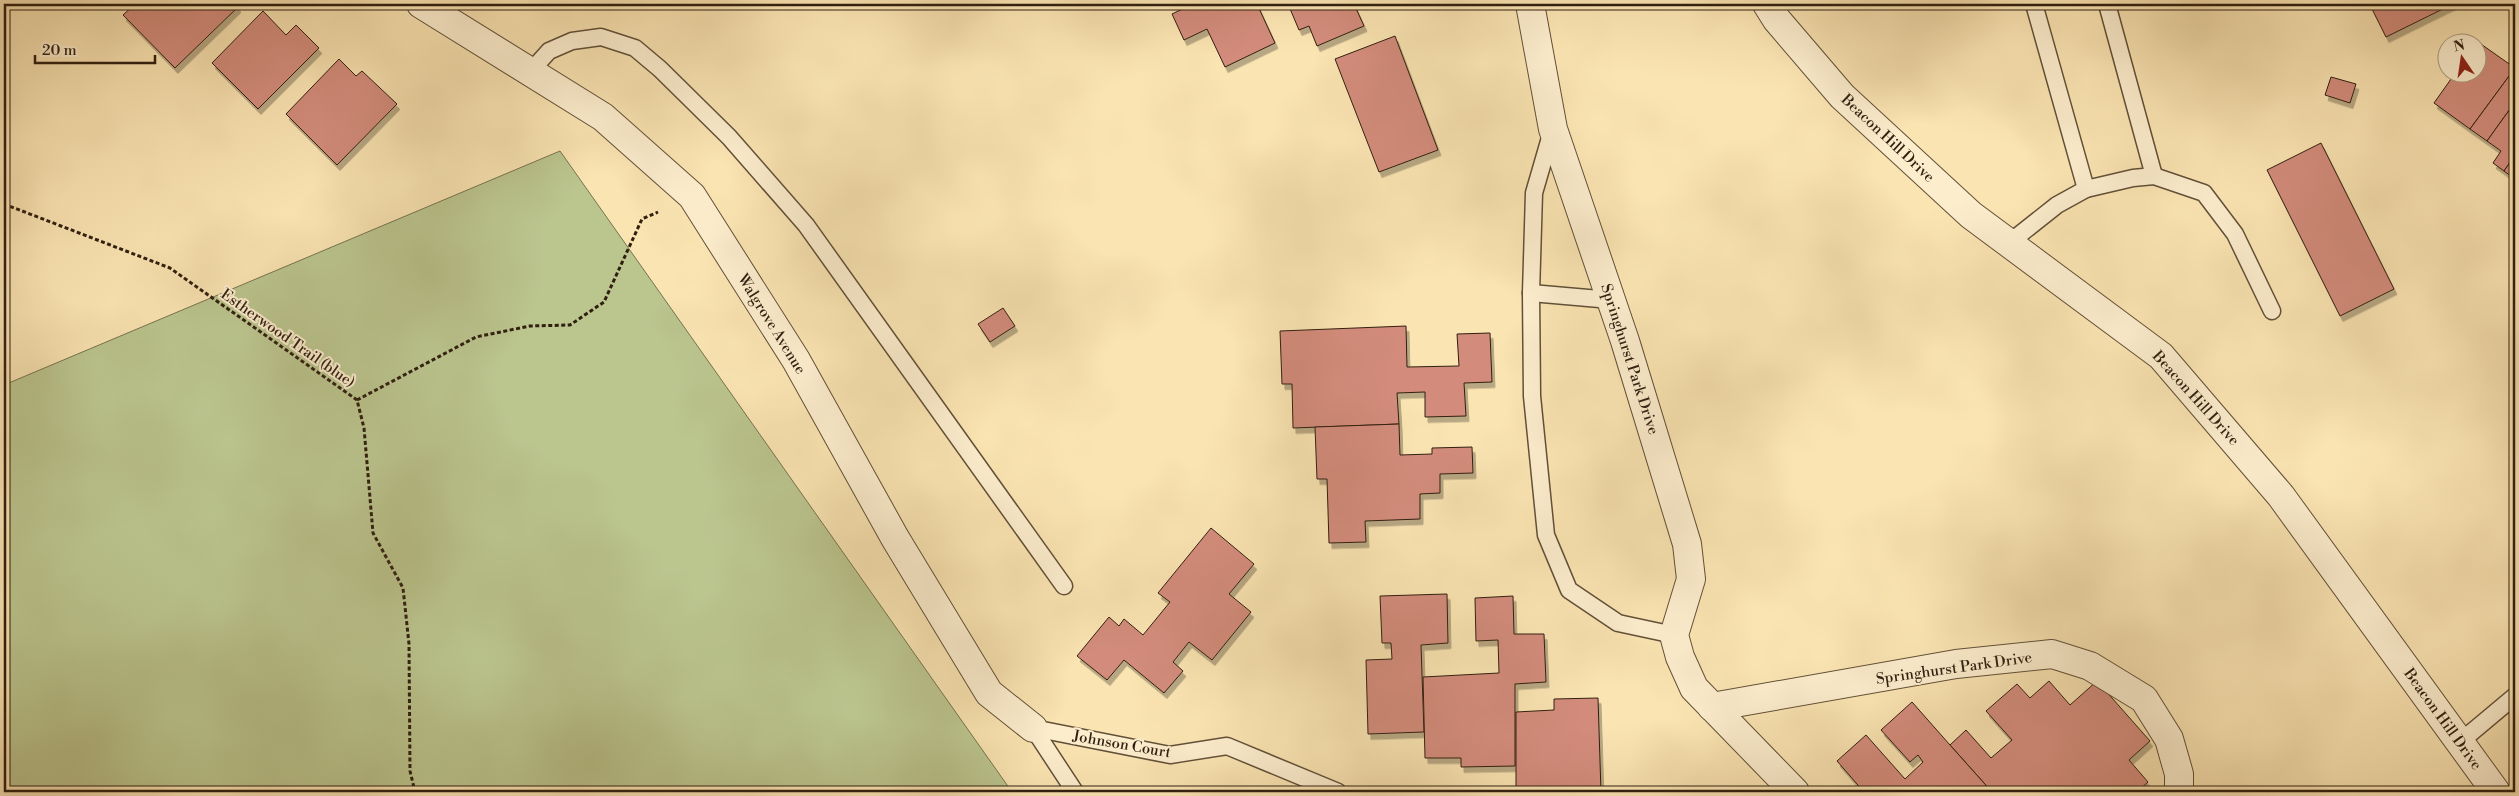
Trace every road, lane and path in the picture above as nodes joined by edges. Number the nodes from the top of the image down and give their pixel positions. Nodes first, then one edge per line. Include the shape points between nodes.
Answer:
1 (420, 4) edge
2 (1530, 4) edge
3 (1767, 4) edge
4 (2034, 4) edge
5 (2107, 4) edge
6 (530, 72) junction
7 (1552, 129) junction
8 (2154, 176) junction
9 (2086, 189) junction
10 (692, 196) junction
11 (4, 204) edge
12 (2009, 243) junction
13 (1531, 294) junction
14 (1611, 300) junction
15 (2272, 311) dead end
16 (357, 400) junction
17 (1064, 586) dead end
18 (1674, 635) junction
19 (2515, 696) edge
20 (1712, 706) junction
21 (1033, 728) junction
22 (2460, 742) junction
23 (415, 792) edge
24 (1075, 792) edge
25 (1338, 792) edge
26 (1795, 792) edge
27 (2179, 792) edge
28 (2496, 792) edge

1 - 6 street, Walgrove Avenue
2 - 7 street, Springhurst Park Drive
3 - 12 street, Beacon Hill Drive via 1842,96 1971,215
4 - 9 lane
5 - 8 lane
6 - 10 street, Walgrove Avenue via 604,117
6 - 17 lane via 549,51 572,41 601,37 635,48 660,69 729,137 806,225
7 - 13 lane via 1534,193
7 - 14 street, Springhurst Park Drive
8 - 9 lane
8 - 15 lane via 2204,193 2235,234
9 - 12 lane via 2058,205
10 - 16 path via 642,219 604,302 570,325 530,326 476,337
10 - 21 street, Walgrove Avenue via 796,360 895,538 989,693
11 - 16 path, Estherwood Trail (blue) via 170,268
12 - 22 street, Beacon Hill Drive via 2161,356 2281,496
13 - 14 lane
13 - 18 lane via 1532,396 1546,535 1569,590 1618,623
14 - 18 street, Springhurst Park Drive via 1687,544 1691,578
16 - 23 path, Estherwood Trail (blue) via 364,428 373,532 403,588 409,644 410,771
18 - 20 street, Springhurst Park Drive via 1694,688
19 - 22 lane
20 - 26 street, Springhurst Park Drive
20 - 27 street, Springhurst Park Drive via 1956,664 2052,654 2090,666 2144,699 2169,739 2179,774
21 - 24 lane
21 - 25 lane, Johnson Court via 1170,755 1227,746
22 - 28 street, Beacon Hill Drive

